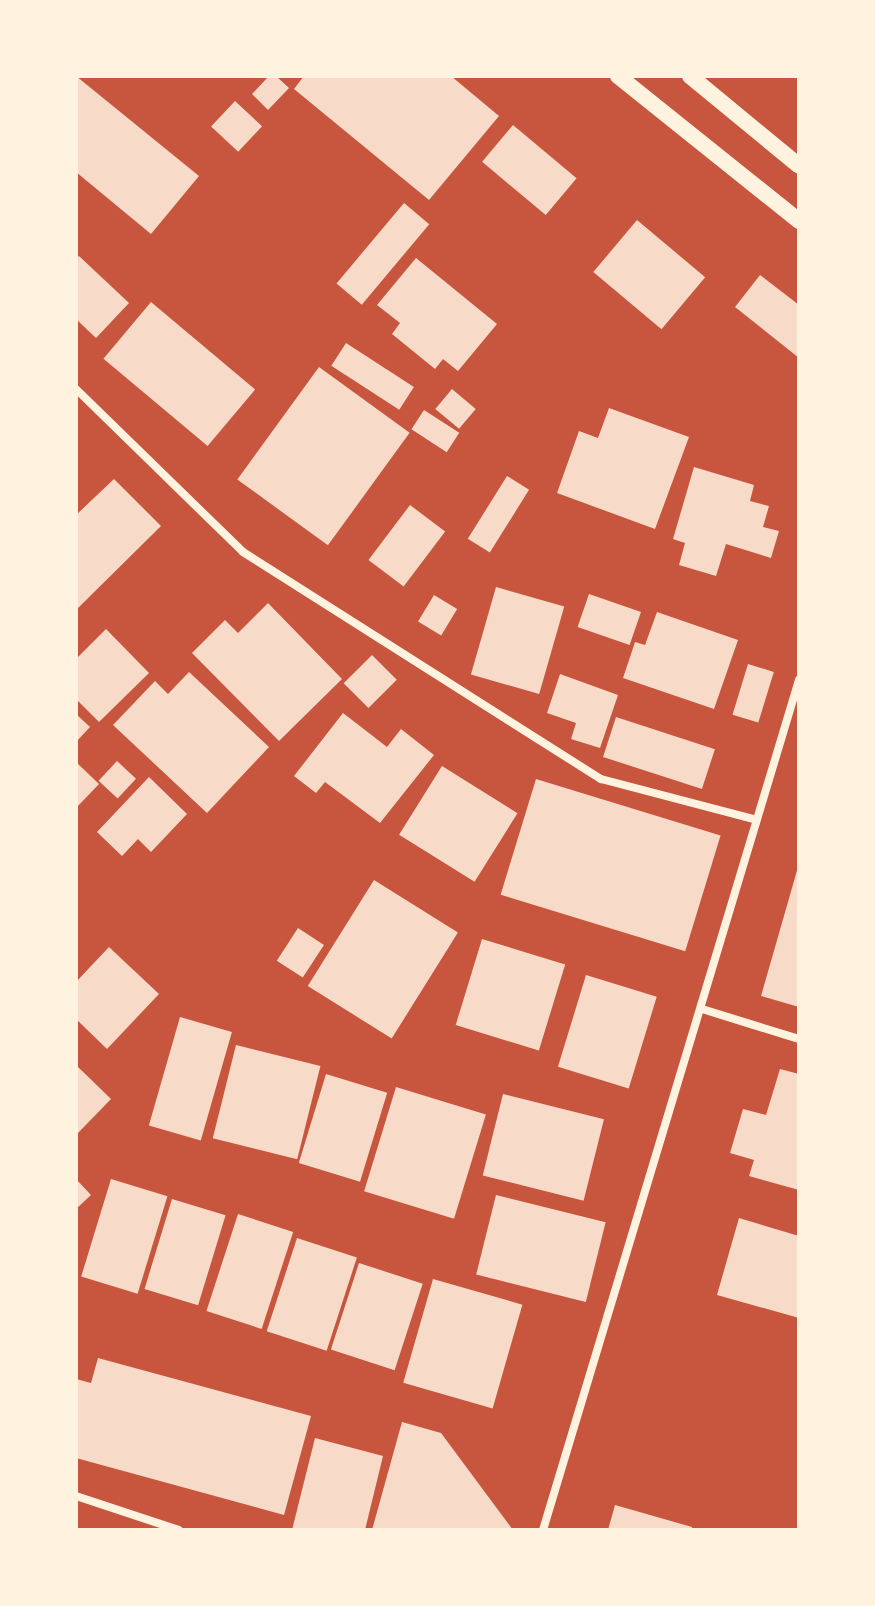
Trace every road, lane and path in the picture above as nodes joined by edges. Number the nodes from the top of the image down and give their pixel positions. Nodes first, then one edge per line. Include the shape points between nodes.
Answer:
1 (618, 76) edge
2 (690, 76) edge
3 (799, 166) edge
4 (799, 221) edge
5 (76, 389) edge
6 (799, 680) edge
7 (757, 820) junction
8 (702, 1009) junction
9 (799, 1039) edge
10 (76, 1496) edge
11 (179, 1530) edge
12 (543, 1530) edge

1 - 4 main road
2 - 3 main road
5 - 7 street via 243,552 587,771
6 - 7 street
7 - 8 street
8 - 9 street
8 - 12 street
10 - 11 street

